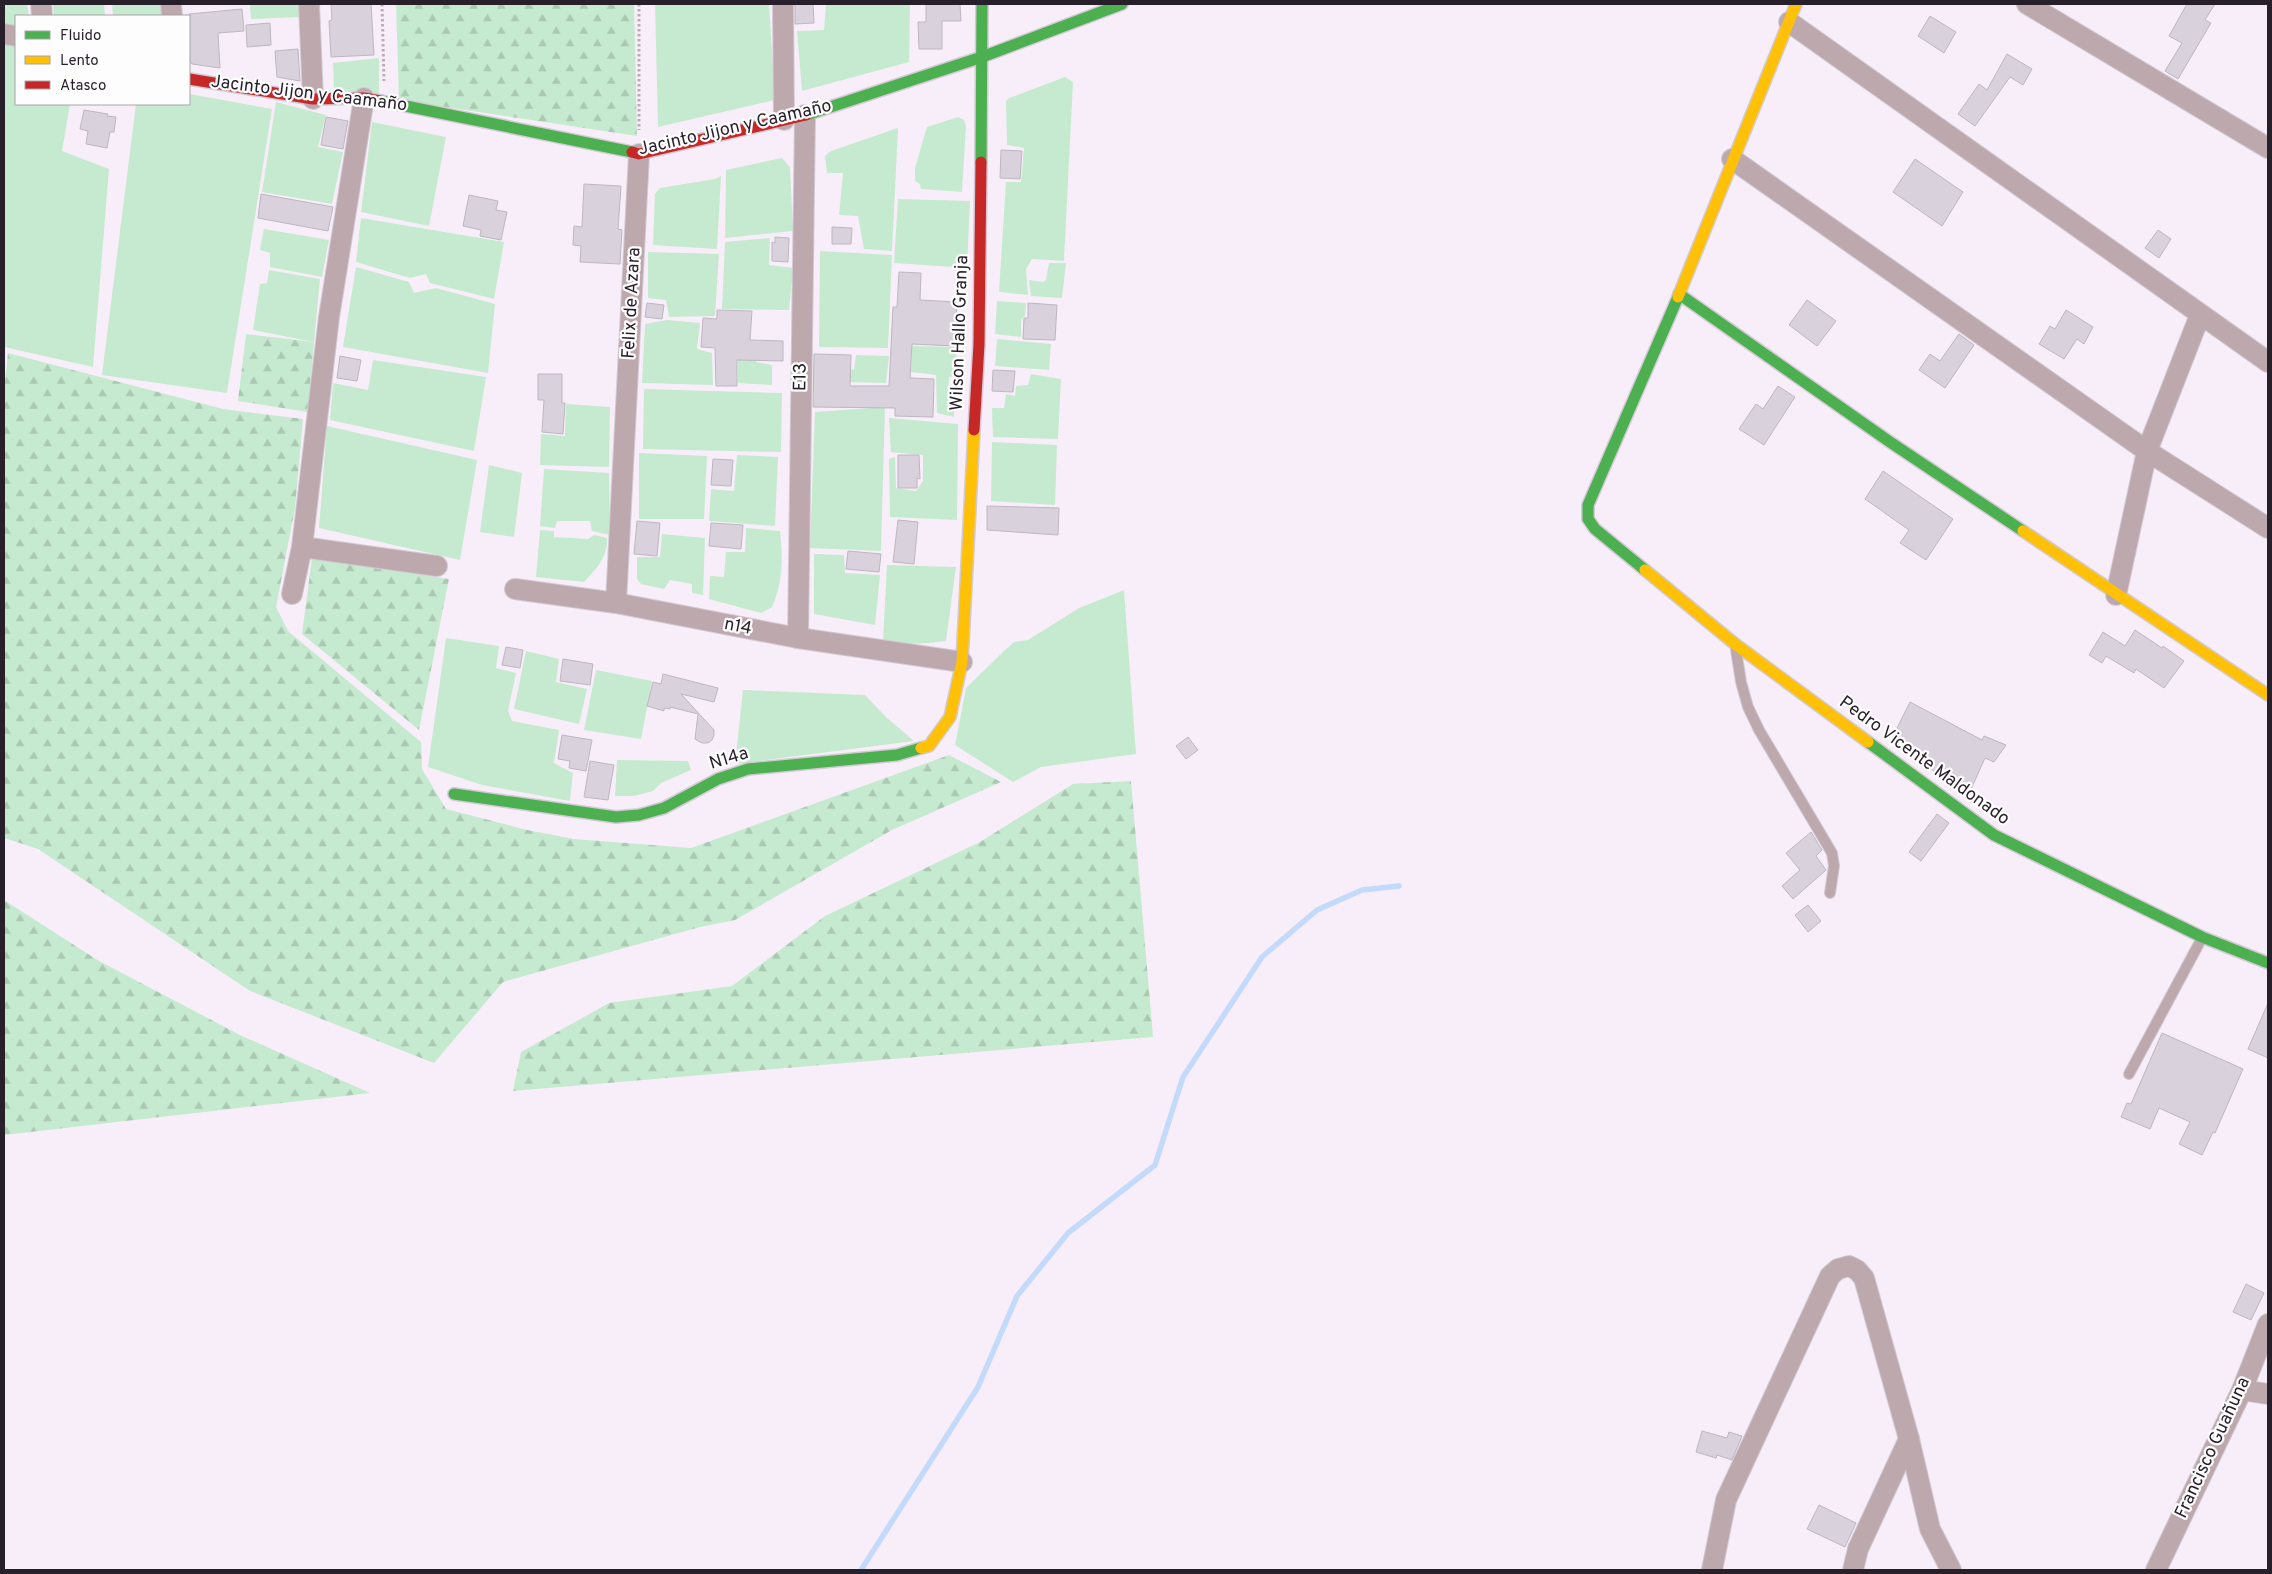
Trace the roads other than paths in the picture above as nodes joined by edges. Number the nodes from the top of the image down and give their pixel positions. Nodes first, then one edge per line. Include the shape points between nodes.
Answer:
1 (310, 4) edge
2 (783, 4) edge
3 (982, 4) edge
4 (1122, 4) edge
5 (2027, 4) edge
6 (1792, 13) edge
7 (982, 57) junction
8 (190, 79) edge
9 (364, 98) junction
10 (314, 99) junction
11 (805, 115) junction
12 (784, 120) junction
13 (2268, 148) edge
14 (640, 154) junction
15 (1732, 160) junction
16 (1679, 294) junction
17 (2200, 314) junction
18 (2268, 362) edge
19 (2147, 451) junction
20 (2268, 528) edge
21 (302, 547) junction
22 (437, 566) dead end
23 (515, 589) dead end
24 (292, 594) dead end
25 (2116, 594) junction
26 (616, 603) junction
27 (798, 638) junction
28 (1735, 644) junction
29 (962, 662) junction
30 (2268, 695) edge
31 (454, 794) dead end
32 (1830, 893) dead end
33 (2202, 938) junction
34 (2268, 963) edge
35 (2129, 1074) dead end
36 (2268, 1324) edge
37 (2242, 1390) junction
38 (2268, 1394) edge
39 (1909, 1439) junction
40 (1712, 1570) edge
41 (1853, 1570) edge
42 (1951, 1570) edge
43 (2156, 1570) edge

1 - 10 street
2 - 12 street
3 - 7 street, Wilson Hallo Granja
4 - 7 street, Jacinto Jijon y Caamaño
5 - 13 street
6 - 15 street
6 - 17 street
7 - 11 street, Jacinto Jijon y Caamaño
7 - 29 street, Wilson Hallo Granja via 979,344
8 - 10 street, Jacinto Jijon y Caamaño
9 - 10 street, Jacinto Jijon y Caamaño
9 - 14 street, Jacinto Jijon y Caamaño
9 - 21 street via 329,317
11 - 12 street, Jacinto Jijon y Caamaño
11 - 27 street, E13
12 - 14 street, Jacinto Jijon y Caamaño
14 - 26 street, Felix de Azara
15 - 16 street
15 - 19 street
16 - 25 street via 1890,442
16 - 28 street, Pedro Vicente Maldonado via 1588,505 1588,519 1595,530
17 - 18 street
17 - 19 street
19 - 20 street
19 - 25 street
21 - 22 street
21 - 24 street
23 - 26 street, n14
25 - 30 street
26 - 27 street, n14
27 - 29 street, n14
28 - 32 lane via 1748,707 1832,853 1834,866
28 - 33 street, Pedro Vicente Maldonado via 1994,835
29 - 31 street, N14a via 950,717 929,746 898,755 748,769 718,779 664,808 639,815 616,817
33 - 34 street, Pedro Vicente Maldonado
33 - 35 lane
36 - 37 street, Francisco Guañuna
37 - 38 street
37 - 43 street, Francisco Guañuna
39 - 40 street via 1864,1278 1849,1266 1838,1269 1830,1276 1726,1500
39 - 41 street via 1858,1549
39 - 42 street via 1930,1529

